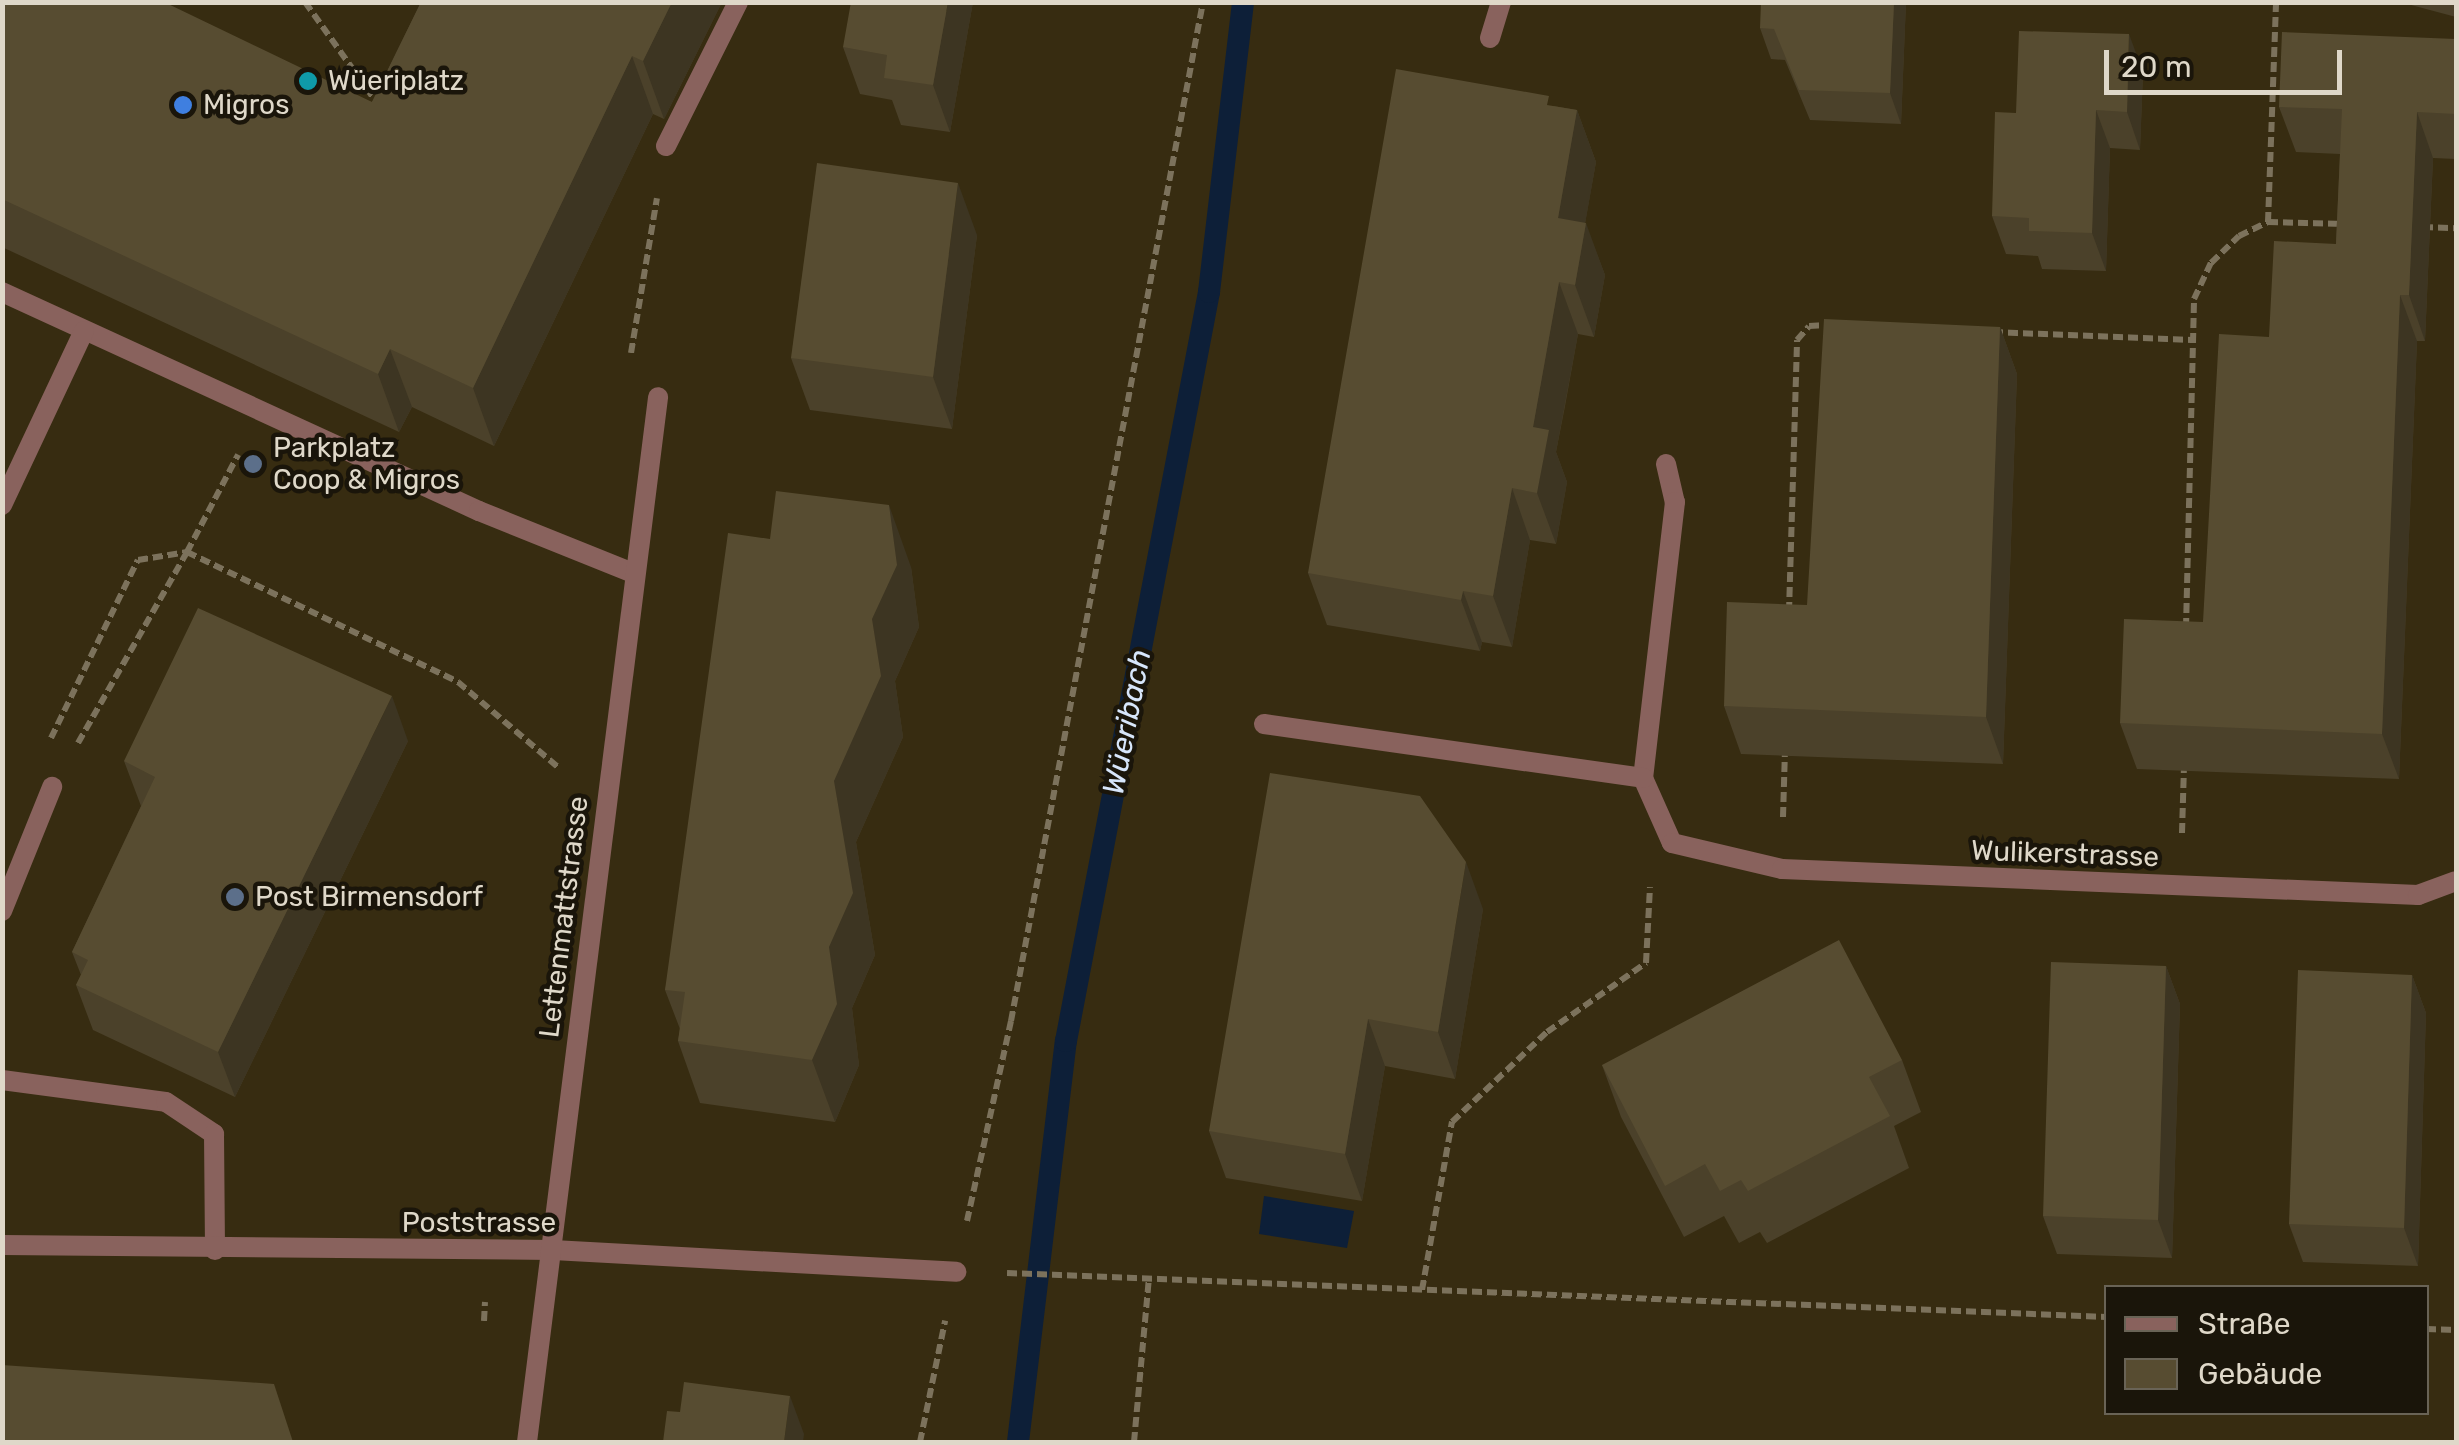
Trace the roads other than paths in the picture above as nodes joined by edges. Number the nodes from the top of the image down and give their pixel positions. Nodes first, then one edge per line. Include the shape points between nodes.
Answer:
1 (738, 2) edge
2 (1500, 2) edge
3 (1490, 38) dead end
4 (666, 146) road end
5 (2, 292) edge
6 (84, 331) junction
7 (658, 398) dead end
8 (1666, 464) dead end
9 (2, 504) edge
10 (633, 573) junction
11 (1264, 724) dead end
12 (1643, 778) junction
13 (52, 787) road end
14 (2456, 881) edge
15 (2, 911) edge
16 (2, 1080) edge
17 (2, 1245) edge
18 (215, 1250) junction
19 (553, 1250) junction
20 (956, 1272) road end
21 (527, 1442) edge

1 - 4 street
2 - 3 street
5 - 6 street
6 - 9 street
6 - 10 street via 479,511
7 - 10 street, Lettenmattstrasse
8 - 12 street via 1675,502
10 - 19 street, Lettenmattstrasse
11 - 12 street
12 - 14 street, Wulikerstrasse via 1672,843 1782,869 2418,895
13 - 15 street
16 - 18 street via 166,1102 214,1134
17 - 18 street, Poststrasse
18 - 19 street, Poststrasse
19 - 20 street, Poststrasse
19 - 21 street, Lettenmattstrasse

